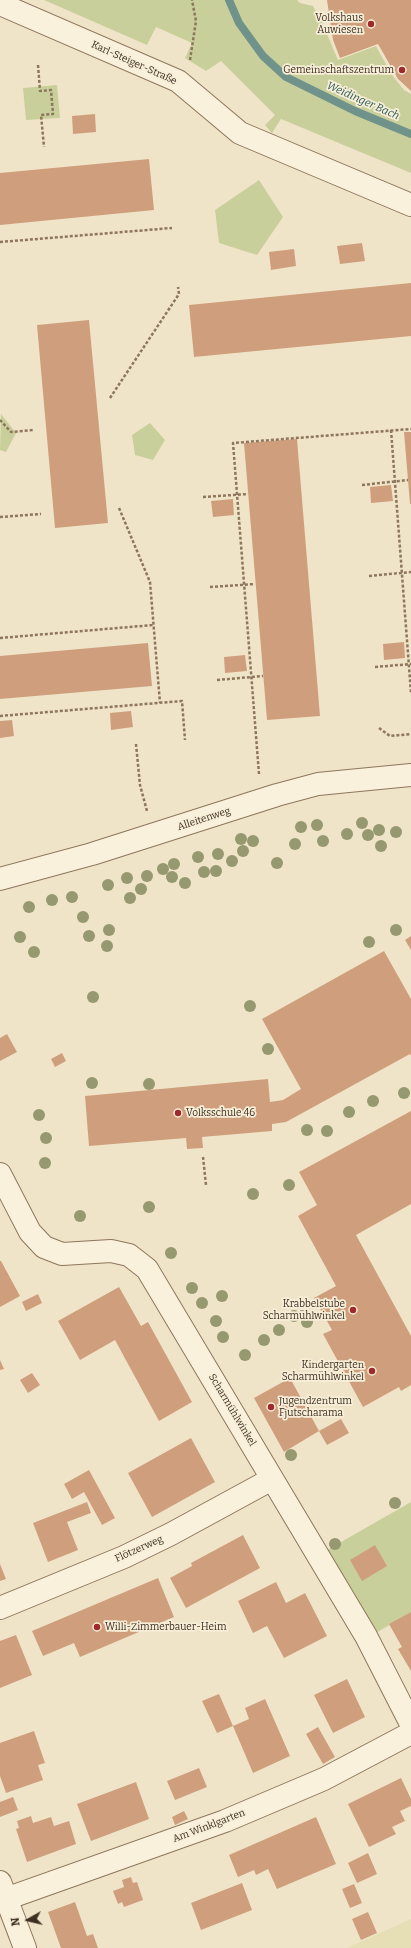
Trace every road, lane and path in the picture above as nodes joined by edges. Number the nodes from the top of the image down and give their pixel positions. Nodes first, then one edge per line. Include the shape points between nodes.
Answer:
1 (192, 0) edge
2 (0, 4) edge
3 (38, 65) dead end
4 (178, 82) junction
5 (44, 147) dead end
6 (411, 205) edge
7 (172, 228) dead end
8 (0, 242) edge
9 (178, 287) dead end
10 (110, 398) dead end
11 (0, 420) edge
12 (411, 429) edge
13 (34, 430) dead end
14 (391, 430) junction
15 (408, 480) dead end
16 (395, 482) junction
17 (362, 485) dead end
18 (248, 494) dead end
19 (237, 495) junction
20 (203, 498) dead end
21 (118, 508) dead end
22 (41, 514) dead end
23 (0, 517) edge
24 (411, 572) edge
25 (402, 573) junction
26 (368, 576) dead end
27 (244, 584) junction
28 (255, 584) dead end
29 (210, 587) dead end
30 (153, 626) junction
31 (0, 638) edge
32 (410, 664) edge
33 (375, 667) dead end
34 (263, 676) dead end
35 (251, 677) junction
36 (217, 680) dead end
37 (411, 693) edge
38 (160, 703) junction
39 (0, 716) edge
40 (379, 728) dead end
41 (411, 734) edge
42 (185, 740) dead end
43 (136, 744) dead end
44 (411, 775) edge
45 (260, 778) dead end
46 (148, 815) dead end
47 (0, 879) edge
48 (203, 1157) dead end
49 (0, 1174) edge
50 (206, 1185) dead end
51 (272, 1479) junction
52 (0, 1608) edge
53 (411, 1724) edge
54 (411, 1733) edge
55 (2, 1894) edge
56 (25, 1948) edge

1 - 4 path via 196,21 191,58
2 - 4 street, Karl-Steiger-Straße
3 - 5 path via 40,91 51,90 53,114 42,115
4 - 6 street, Karl-Steiger-Straße via 240,133
7 - 8 path
9 - 10 path via 179,294
11 - 13 path via 11,432
12 - 14 path
14 - 16 path
14 - 19 path via 233,443
15 - 16 path
16 - 17 path
16 - 25 path
18 - 19 path
19 - 20 path
19 - 27 path
21 - 30 path via 150,582
22 - 23 path
24 - 25 path
25 - 26 path
25 - 32 path
27 - 28 path
27 - 29 path
27 - 35 path
30 - 31 path
30 - 38 path
32 - 33 path
32 - 37 path
34 - 35 path
35 - 36 path
35 - 45 path
38 - 39 path
38 - 42 path via 182,701
40 - 41 path via 390,736
43 - 46 path via 140,785
44 - 47 street, Alleitenweg via 318,784 92,854
48 - 50 path
49 - 51 street, Scharmühlwinkel via 30,1232 44,1247 62,1254 111,1251 129,1255 147,1269
51 - 52 street, Flötzerweg via 124,1557
51 - 53 street, Scharmühlwinkel via 366,1636
54 - 55 street, Am Winklgarten via 324,1779 225,1821
55 - 56 street

